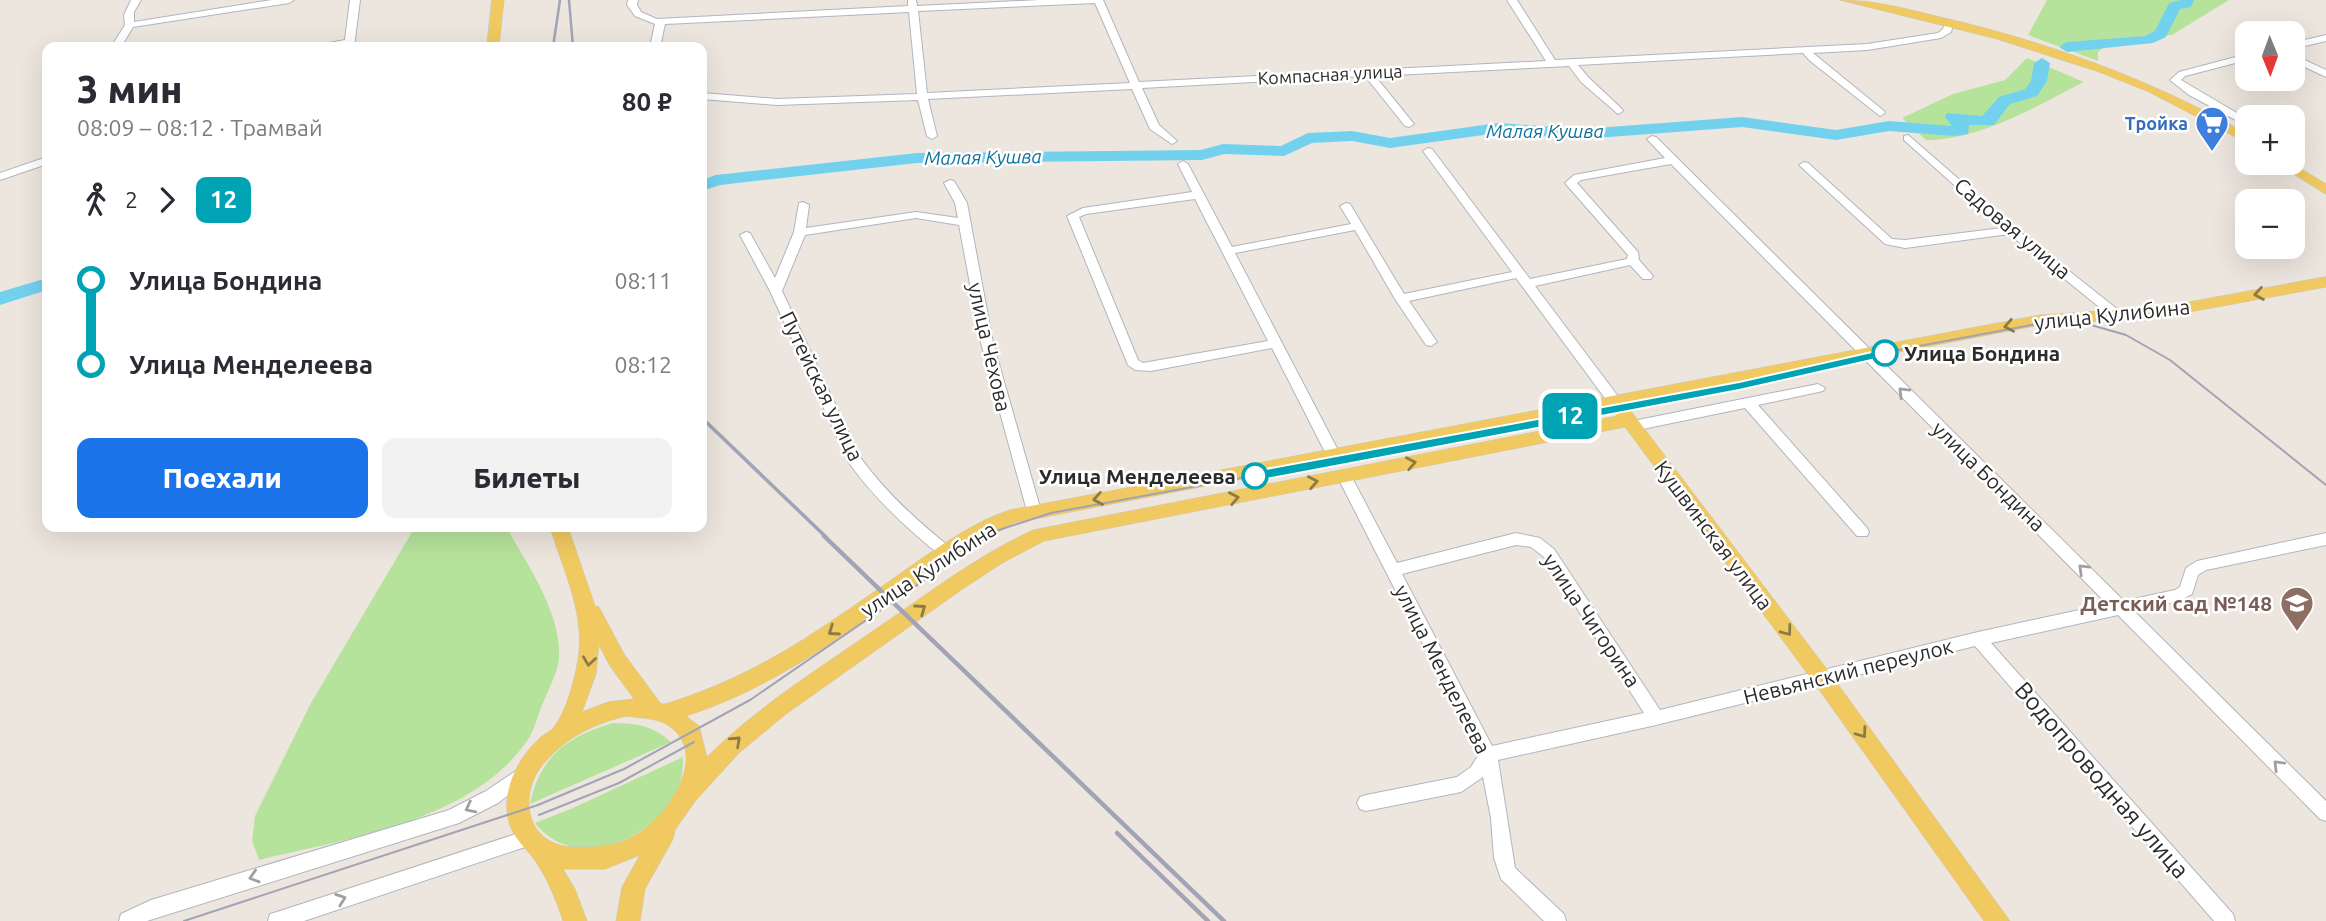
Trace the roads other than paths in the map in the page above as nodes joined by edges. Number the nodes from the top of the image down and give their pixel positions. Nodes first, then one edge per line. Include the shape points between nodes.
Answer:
1 (136, 0) edge
2 (289, 0) edge
3 (355, 0) edge
4 (633, 0) edge
5 (1097, 0) edge
6 (1512, 0) edge
7 (1846, 0) edge
8 (500, 3) edge
9 (912, 4) edge
10 (659, 21) junction
11 (1949, 22) junction
12 (130, 25) junction
13 (2326, 38) edge
14 (119, 42) edge
15 (349, 42) edge
16 (494, 42) edge
17 (656, 42) edge
18 (2305, 43) edge
19 (1805, 49) junction
20 (2235, 60) edge
21 (1570, 61) junction
22 (1551, 62) junction
23 (2305, 64) edge
24 (1367, 73) junction
25 (2326, 74) edge
26 (1134, 84) junction
27 (707, 96) edge
28 (922, 96) junction
29 (1618, 111) dead end
30 (1880, 113) dead end
31 (2235, 116) edge
32 (1409, 124) dead end
33 (2235, 133) edge
34 (932, 136) dead end
35 (1908, 138) dead end
36 (1652, 139) dead end
37 (1172, 141) dead end
38 (1428, 150) dead end
39 (1673, 160) junction
40 (42, 162) edge
41 (1183, 164) dead end
42 (1804, 165) dead end
43 (2302, 175) edge
44 (0, 177) edge
45 (950, 183) dead end
46 (2326, 190) edge
47 (1197, 195) junction
48 (803, 205) dead end
49 (1346, 206) dead end
50 (962, 222) junction
51 (1359, 226) junction
52 (2011, 230) junction
53 (800, 232) junction
54 (746, 235) dead end
55 (1229, 251) junction
56 (1633, 261) junction
57 (1647, 276) dead end
58 (1522, 279) junction
59 (2326, 282) edge
60 (776, 291) junction
61 (1401, 299) junction
62 (2118, 316) junction
63 (1277, 342) junction
64 (1431, 342) dead end
65 (1864, 354) junction
66 (1818, 388) dead end
67 (1615, 402) junction
68 (1749, 403) junction
69 (1630, 423) junction
70 (1334, 456) junction
71 (1344, 476) junction
72 (1034, 511) junction
73 (561, 532) edge
74 (1862, 532) dead end
75 (2326, 539) edge
76 (947, 552) junction
77 (1393, 570) junction
78 (581, 594) junction
79 (2123, 608) junction
80 (1978, 639) junction
81 (1822, 678) junction
82 (660, 711) junction
83 (1656, 718) junction
84 (562, 732) junction
85 (1488, 755) junction
86 (527, 771) junction
87 (691, 792) junction
88 (1366, 803) dead end
89 (2326, 814) edge
90 (675, 816) junction
91 (533, 842) junction
92 (128, 921) edge
93 (277, 921) edge
94 (575, 921) edge
95 (628, 921) edge
96 (1557, 921) edge
97 (1998, 921) edge
98 (2227, 921) edge

1 - 12 street
2 - 12 street
3 - 15 street
4 - 10 street via 638,14
5 - 9 street
5 - 26 street
6 - 22 street
7 - 11 main road
8 - 16 main road
9 - 10 street
9 - 28 street
10 - 17 street
11 - 19 street, Компасная улица via 1945,33 1933,38
11 - 33 main road via 2086,64 2168,97
12 - 14 street
13 - 18 street
19 - 21 street, Компасная улица
19 - 30 street
20 - 31 street via 2175,80
21 - 22 street, Компасная улица
21 - 29 street
22 - 24 street, Компасная улица
23 - 25 street
24 - 26 street, Компасная улица
24 - 32 street
26 - 28 street, Компасная улица
26 - 37 street via 1154,127
27 - 28 street, Компасная улица via 777,102
28 - 34 street
35 - 52 street, Садовая улица
36 - 39 street, улица Бондина
38 - 58 street, Кушвинская улица
39 - 56 street via 1578,177 1571,183 1634,255
39 - 65 street, улица Бондина
40 - 44 street
41 - 47 street
42 - 52 street via 1889,242 1905,244
43 - 46 main road
45 - 50 street, улица Чехова via 961,203
47 - 55 street
47 - 63 street via 1073,216 1133,362 1140,368 1150,367
48 - 53 street
49 - 51 street
50 - 53 street via 916,215
50 - 72 street, улица Чехова via 987,343
51 - 55 street
51 - 61 street
52 - 62 street, Садовая улица
53 - 60 street
54 - 60 street, Путейская улица
55 - 63 street
56 - 57 street
56 - 58 street
58 - 61 street
58 - 67 street, Кушвинская улица
59 -> 62 main road, улица Кулибина
60 - 76 street, Путейская улица via 854,459 908,522
61 - 64 street
62 -> 65 main road, улица Кулибина via 2040,320
63 - 70 street
65 - 67 main road, улица Кулибина
79 -> 65 street, улица Бондина
66 - 68 street
67 - 69 main road, Кушвинская улица
67 - 70 main road, улица Кулибина
68 - 69 street
68 - 74 street
71 -> 69 main road, улица Кулибина
69 -> 81 main road, Кушвинская улица
70 -> 72 main road, улица Кулибина
71 - 77 street, улица Менделеева
87 -> 71 main road, улица Кулибина via 756,723 1012,547 1040,535
72 - 76 main road, улица Кулибина via 992,526
73 - 78 main road
75 - 79 street, Невьянский переулок via 2202,565 2191,572 2184,593
76 -> 82 main road, улица Кулибина via 750,684 706,702
77 - 83 street, улица Чигорина via 1516,540 1535,542 1549,553
77 - 85 street, улица Менделеева
78 - 82 main road via 617,660
78 -> 84 main road via 590,623 589,661
79 - 80 street, Невьянский переулок
89 -> 79 street, улица Бондина
80 - 81 street, Невьянский переулок
80 - 98 street, Водопроводная улица
81 - 83 street, Невьянский переулок
81 -> 97 main road, Кушвинская улица
82 - 84 main road via 607,710
82 - 87 main road via 681,723 694,742 698,764
83 - 85 street, Невьянский переулок
84 - 86 main road
85 - 88 street via 1461,785
85 - 96 street, улица Менделеева via 1508,873
86 - 91 main road via 518,803 520,821
86 -> 92 street via 492,797 453,817 151,909
87 - 90 main road
90 - 91 main road via 646,841 608,858 575,861 554,856
90 - 95 main road via 635,887
93 -> 91 street via 471,855
91 - 94 main road via 567,897

